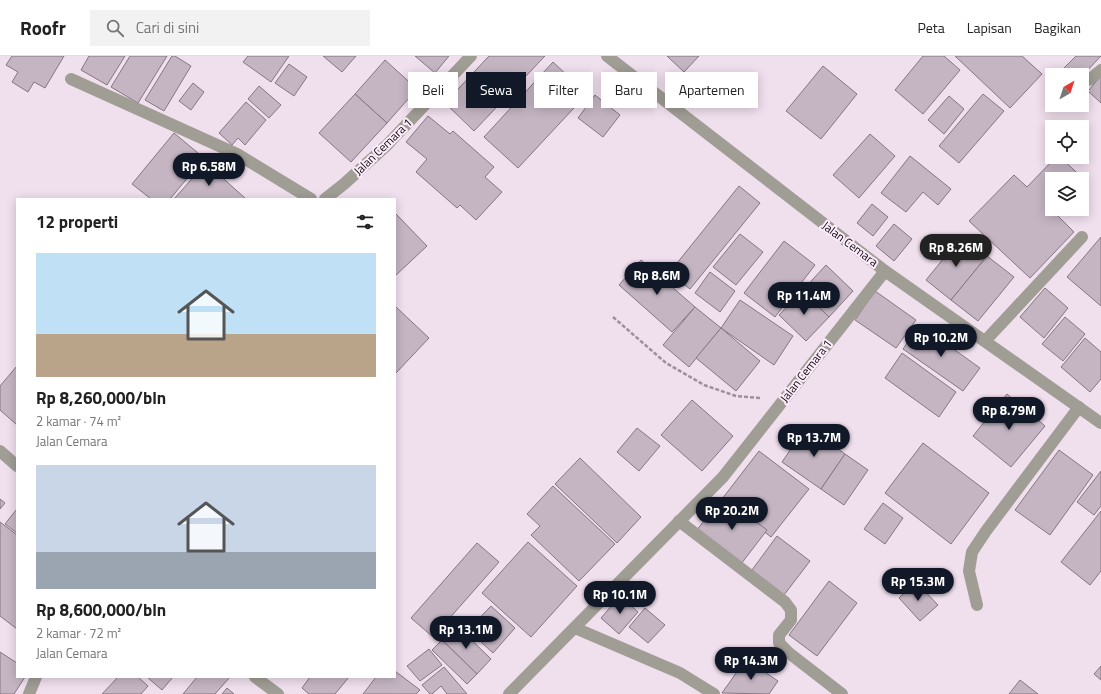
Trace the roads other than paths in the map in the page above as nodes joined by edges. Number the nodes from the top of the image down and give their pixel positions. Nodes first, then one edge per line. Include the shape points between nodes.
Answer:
1 (471, 56) edge
2 (607, 56) edge
3 (1101, 70) edge
4 (71, 79) dead end
5 (1089, 80) dead end
6 (308, 198) edge
7 (326, 198) edge
8 (1082, 237) dead end
9 (885, 271) junction
10 (985, 341) junction
11 (1079, 407) junction
12 (1101, 423) edge
13 (0, 451) edge
14 (16, 465) edge
15 (679, 521) junction
16 (977, 605) dead end
17 (575, 628) junction
18 (36, 678) edge
19 (256, 678) edge
20 (28, 694) edge
21 (278, 694) edge
22 (510, 694) edge
23 (714, 694) edge
24 (842, 694) edge

1 - 7 street, Jalan Cemara 1 via 387,145
2 - 9 street, Jalan Cemara
3 - 5 street
4 - 6 street via 237,154
8 - 10 street
9 - 10 street, Jalan Cemara
9 - 15 street, Jalan Cemara 1 via 723,477
10 - 11 street, Jalan Cemara
11 - 12 street, Jalan Cemara
11 - 16 street via 972,552 969,571
13 - 14 street
15 - 17 street, Jalan Cemara 1
15 - 24 street via 785,602 791,610 791,620 779,635 779,643
17 - 22 street, Jalan Cemara 1
17 - 23 street via 680,673
18 - 20 street
19 - 21 street

